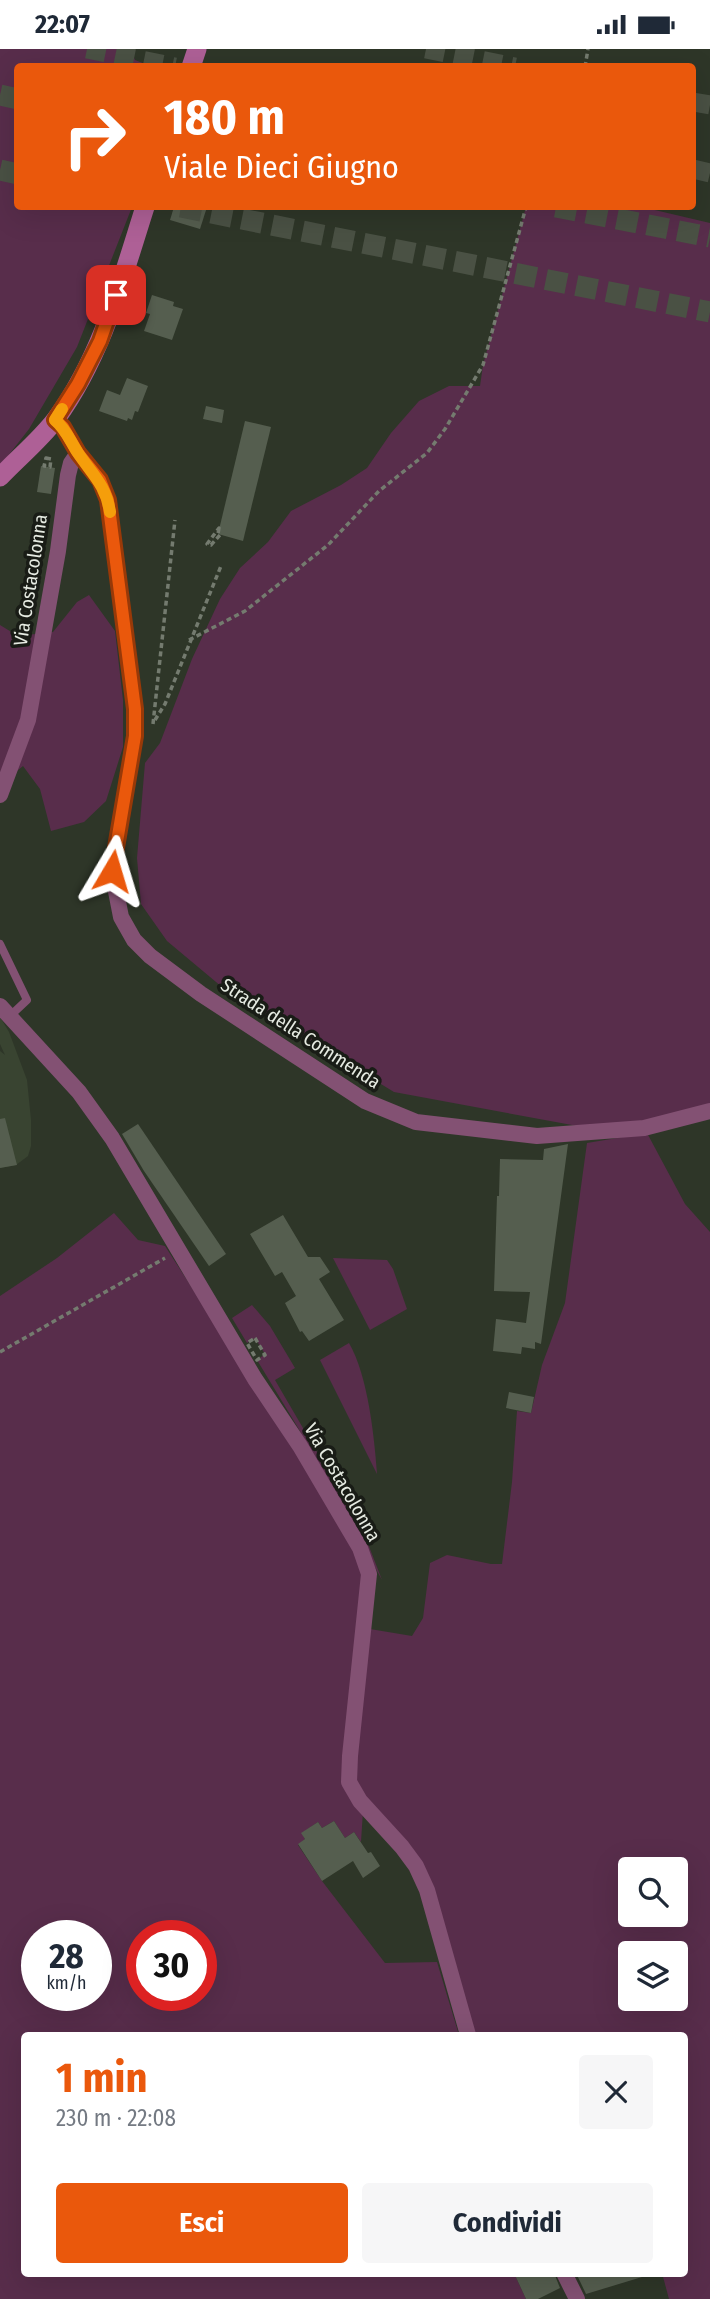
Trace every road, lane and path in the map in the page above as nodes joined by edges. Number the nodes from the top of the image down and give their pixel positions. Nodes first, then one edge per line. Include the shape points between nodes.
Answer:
1 (144, 210) edge
2 (525, 210) edge
3 (55, 420) junction
4 (78, 453) junction
5 (0, 477) edge
6 (175, 520) dead end
7 (207, 544) joint
8 (221, 566) dead end
9 (189, 640) junction
10 (153, 724) junction
11 (135, 736) junction
12 (1, 797) edge
13 (0, 944) edge
14 (4, 1012) edge
15 (710, 1111) edge
16 (179, 1250) junction
17 (0, 1352) edge
18 (466, 2032) edge
19 (566, 2277) edge
20 (577, 2299) edge

1 - 3 main road via 100,341
2 - 9 path via 483,365 427,453 379,491 328,545 254,605
3 - 4 street, Strada della Commenda
3 - 5 main road
4 - 11 street, Strada della Commenda via 100,480 108,500
4 - 12 street, Via Costacolonna via 68,475 28,720
6 - 10 path
7 - 7 path via 213,536 219,528 220,535
8 - 9 path
9 - 10 path
10 - 11 path
11 - 15 street, Strada della Commenda via 112,871 121,917 134,940 201,994 365,1101 416,1122 537,1136 644,1128
13 - 14 lane via 27,1000
14 - 16 street, Via Costacolonna via 79,1092
16 - 17 path
16 - 18 street, Via Costacolonna via 360,1548 369,1574 349,1782 416,1866 439,1928
19 - 20 street

